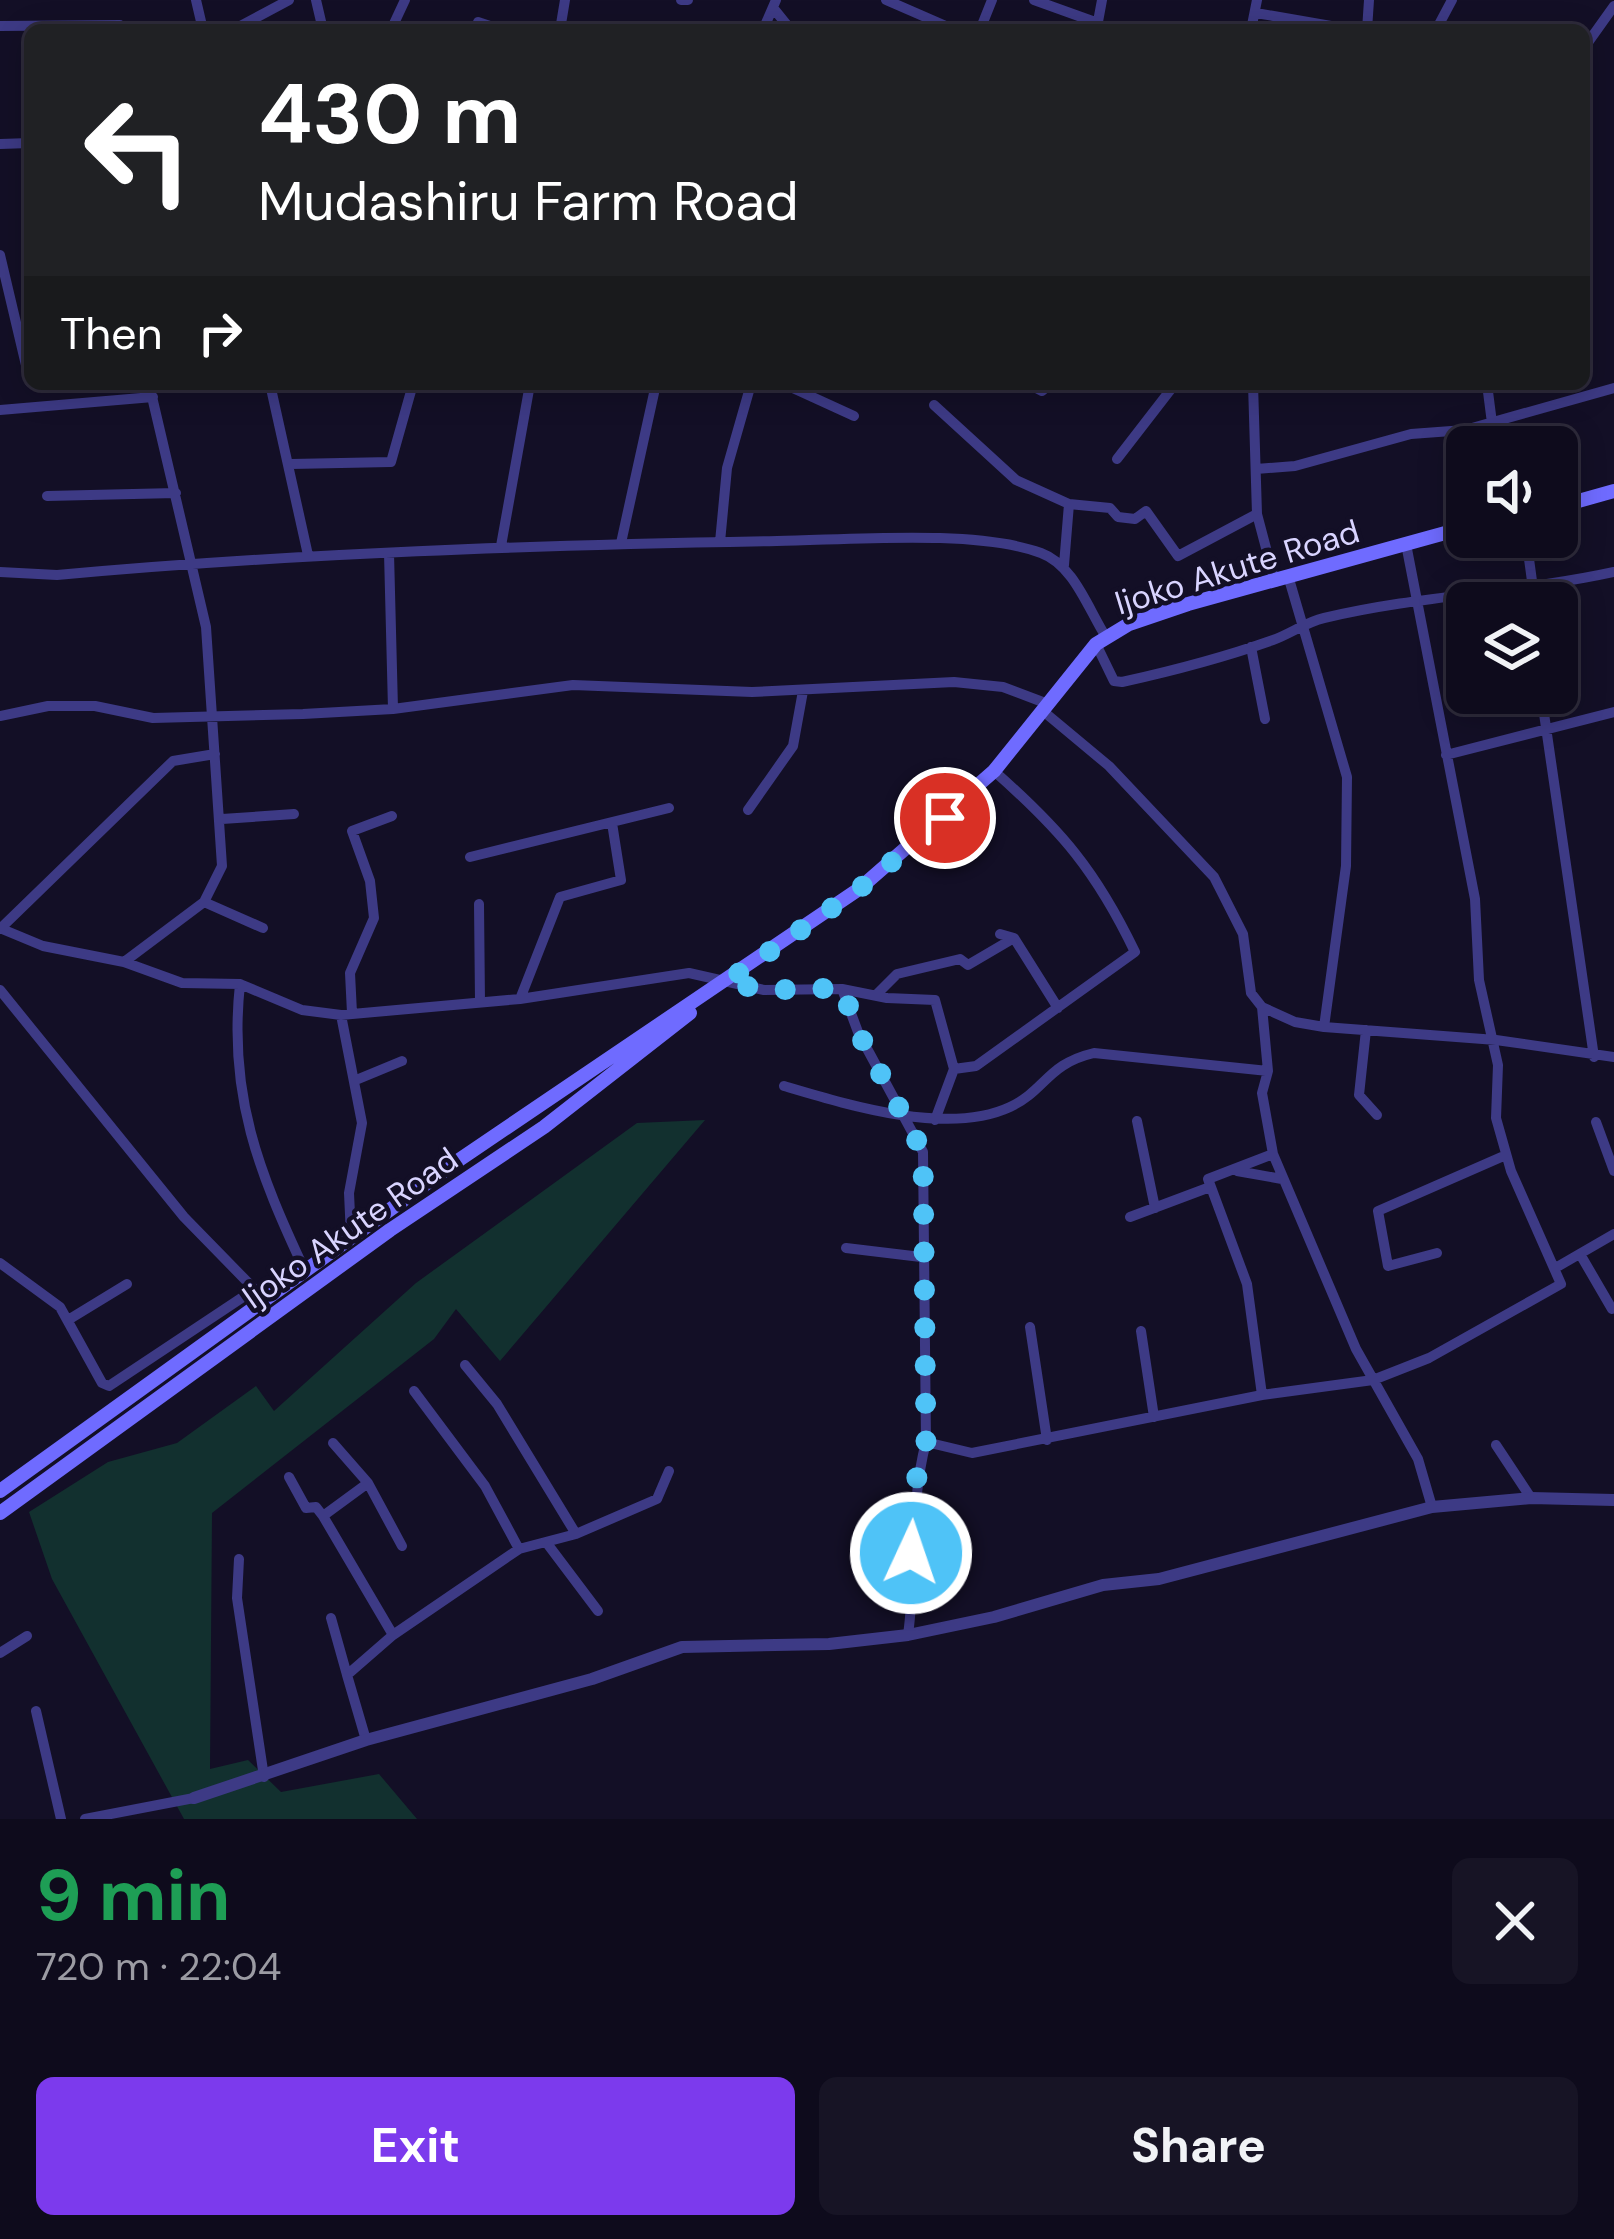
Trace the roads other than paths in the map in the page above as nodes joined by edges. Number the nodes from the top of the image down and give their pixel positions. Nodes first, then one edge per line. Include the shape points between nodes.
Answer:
1 (289, 0) edge
2 (886, 0) edge
3 (1034, 0) edge
4 (1614, 6) edge
5 (1256, 7) edge
6 (478, 22) dead end
7 (244, 24) edge
8 (484, 24) edge
9 (941, 24) edge
10 (1092, 24) edge
11 (1328, 24) edge
12 (1590, 40) edge
13 (0, 256) edge
14 (1, 280) edge
15 (24, 362) edge
16 (1614, 388) edge
17 (32, 390) edge
18 (272, 390) edge
19 (411, 390) edge
20 (529, 390) edge
21 (655, 390) edge
22 (749, 390) edge
23 (797, 390) edge
24 (1170, 390) edge
25 (1253, 390) edge
26 (1488, 390) edge
27 (151, 391) edge
28 (36, 403) junction
29 (934, 405) dead end
30 (0, 410) edge
31 (854, 416) dead end
32 (1492, 423) junction
33 (1480, 426) edge
34 (1446, 431) edge
35 (1118, 459) dead end
36 (291, 464) junction
37 (1256, 469) junction
38 (1614, 491) edge
39 (176, 494) junction
40 (47, 496) dead end
41 (1578, 501) edge
42 (1069, 504) junction
43 (1257, 514) junction
44 (1446, 533) edge
45 (719, 542) junction
46 (621, 543) junction
47 (1406, 544) junction
48 (501, 546) junction
49 (389, 553) junction
50 (308, 555) junction
51 (191, 562) junction
52 (1064, 565) junction
53 (0, 572) edge
54 (1614, 572) edge
55 (1282, 581) junction
56 (1578, 583) edge
57 (1446, 594) edge
58 (1417, 598) junction
59 (1301, 628) junction
60 (1101, 640) junction
61 (1251, 647) junction
62 (803, 691) junction
63 (1045, 707) junction
64 (393, 709) junction
65 (1614, 712) edge
66 (1545, 714) edge
67 (0, 716) edge
68 (213, 716) junction
69 (1265, 719) dead end
70 (1548, 729) junction
71 (215, 754) junction
72 (1446, 755) junction
73 (994, 771) junction
74 (669, 808) dead end
75 (748, 810) dead end
76 (294, 814) dead end
77 (392, 816) dead end
78 (222, 819) junction
79 (612, 823) junction
80 (470, 857) dead end
81 (204, 902) junction
82 (479, 904) dead end
83 (263, 928) dead end
84 (1, 929) edge
85 (1000, 934) dead end
86 (1014, 938) junction
87 (124, 962) junction
88 (726, 982) junction
89 (241, 984) junction
90 (842, 988) junction
91 (0, 990) edge
92 (877, 994) junction
93 (520, 999) junction
94 (480, 1002) junction
95 (1262, 1007) junction
96 (1058, 1008) junction
97 (346, 1014) junction
98 (1324, 1027) junction
99 (1366, 1030) junction
100 (1496, 1040) junction
101 (1594, 1057) junction
102 (1614, 1058) edge
103 (402, 1061) dead end
104 (954, 1070) junction
105 (1268, 1071) junction
106 (356, 1080) junction
107 (784, 1086) dead end
108 (900, 1111) junction
109 (1377, 1115) dead end
110 (935, 1120) junction
111 (1137, 1120) dead end
112 (1596, 1122) dead end
113 (1273, 1154) junction
114 (1506, 1155) junction
115 (1234, 1170) junction
116 (1614, 1172) edge
117 (1282, 1178) junction
118 (1210, 1186) junction
119 (1155, 1208) junction
120 (1130, 1217) dead end
121 (1614, 1234) edge
122 (351, 1237) junction
123 (846, 1248) dead end
124 (1437, 1253) dead end
125 (1580, 1254) junction
126 (921, 1257) junction
127 (0, 1263) edge
128 (1557, 1267) junction
129 (305, 1271) junction
130 (127, 1284) dead end
131 (259, 1296) junction
132 (1612, 1309) edge
133 (68, 1319) junction
134 (1030, 1327) dead end
135 (1141, 1331) dead end
136 (465, 1365) dead end
137 (1373, 1380) junction
138 (414, 1391) dead end
139 (1262, 1395) junction
140 (1154, 1417) junction
141 (1047, 1440) junction
142 (926, 1442) junction
143 (333, 1443) dead end
144 (1496, 1445) dead end
145 (669, 1471) dead end
146 (290, 1477) dead end
147 (368, 1483) junction
148 (0, 1491) edge
149 (1532, 1498) junction
150 (1614, 1501) edge
151 (1432, 1508) junction
152 (0, 1513) edge
153 (323, 1516) junction
154 (576, 1534) junction
155 (546, 1542) junction
156 (402, 1546) dead end
157 (518, 1549) junction
158 (239, 1558) dead end
159 (598, 1611) dead end
160 (331, 1618) dead end
161 (393, 1634) junction
162 (908, 1635) junction
163 (27, 1636) dead end
164 (0, 1653) edge
165 (347, 1675) junction
166 (36, 1711) dead end
167 (366, 1740) junction
168 (264, 1777) junction
169 (194, 1798) joint
170 (61, 1819) edge
171 (85, 1819) edge

1 - 7 street
2 - 9 street
3 - 10 street
4 - 12 street
5 - 11 street
6 - 8 street
13 - 14 street
14 - 15 street
16 - 32 street
17 - 28 street
18 - 36 street
19 - 36 street via 392,462
20 - 48 street
21 - 46 street
22 - 45 street via 727,469
23 - 31 street
24 - 35 street
25 - 37 street
26 - 32 street
27 - 28 street
27 - 39 street
28 - 30 street
29 - 42 street via 1016,480
32 - 33 street
34 - 37 street
36 - 50 street
37 - 43 street
38 - 41 main road
39 - 40 street
39 - 51 street
42 - 43 street via 1110,508 1118,518 1145,511 1178,556
42 - 52 street
43 - 55 street
44 - 47 main road, Ijoko Akute Road
45 - 46 street
45 - 52 street via 1024,547
46 - 48 street
47 - 55 main road, Ijoko Akute Road
47 - 58 street
48 - 49 street
49 - 50 street
49 - 64 street
50 - 51 street
51 - 53 street
51 - 68 street
52 - 60 street
54 - 56 street
55 - 59 street
55 - 60 main road, Ijoko Akute Road via 1188,604
57 - 58 street
58 - 59 street
58 - 72 street
59 - 61 street
59 - 98 street via 1348,794
60 - 61 street via 1114,681 1122,682
60 - 63 main road, Ijoko Akute Road
61 - 69 street
62 - 63 street via 954,682 1003,687
62 - 64 street via 573,685
62 - 75 street via 793,746
63 - 73 main road, Ijoko Akute Road
63 - 95 street via 1214,877 1243,934 1250,992
64 - 68 street
65 - 70 street
66 - 70 street
67 - 68 street via 48,706
68 - 71 street
70 - 72 street
70 - 101 street
71 - 78 street
71 - 84 street via 173,761
72 - 100 street via 1475,899 1479,980
73 - 88 main road, Ijoko Akute Road via 859,889
73 - 96 street via 1102,884 1135,952
74 - 79 street
76 - 78 street
77 - 97 street via 352,831 374,918 350,973
78 - 81 street via 222,866
79 - 80 street
79 - 93 street via 621,880 560,897
81 - 83 street
81 - 87 street
82 - 94 street
84 - 87 street
85 - 86 street
86 - 92 street via 968,965 960,959 897,974
86 - 96 street
87 - 89 street via 182,982
88 - 90 street via 764,990
88 - 93 street via 688,973
88 - 122 main road, Ijoko Akute Road
88 - 152 main road, Ijoko Akute Road via 633,1062
89 - 97 street via 302,1010
89 - 129 street via 234,1042 240,1092 262,1178
90 - 92 street
90 - 108 street
91 - 131 street via 184,1217
92 - 104 street via 935,1000
93 - 94 street
94 - 97 street
95 - 98 street
95 - 105 street
96 - 104 street via 976,1066
97 - 106 street
98 - 99 street
99 - 100 street
99 - 109 street via 1358,1095
100 - 101 street
100 - 114 street via 1496,1118
101 - 102 street
103 - 106 street
104 - 110 street
105 - 110 street via 1094,1053 1068,1059 1014,1106
105 - 113 street via 1262,1093
106 - 122 street via 362,1123
107 - 108 street
108 - 110 street
108 - 126 street via 923,1152
111 - 119 street
112 - 116 street
113 - 115 street
113 - 117 street
114 - 124 street via 1378,1211 1388,1267
114 - 128 street
115 - 117 street
115 - 118 street via 1210,1174
117 - 137 street
118 - 119 street
118 - 139 street via 1247,1284
119 - 120 street
121 - 125 street
122 - 129 main road, Ijoko Akute Road
123 - 126 street
125 - 128 street
125 - 132 street
126 - 142 street
127 - 133 street
128 - 137 street via 1561,1284
129 - 131 main road, Ijoko Akute Road
130 - 133 street
131 - 133 street via 109,1386
131 - 148 main road, Ijoko Akute Road
134 - 141 street
135 - 140 street
136 - 154 street
137 - 139 street
137 - 151 street via 1418,1459
138 - 157 street via 484,1486
139 - 140 street
140 - 141 street
141 - 142 street via 972,1453
142 - 162 street via 915,1485
143 - 147 street
144 - 149 street
145 - 154 street via 657,1499
146 - 153 street via 306,1508
147 - 153 street
147 - 156 street
149 - 150 street
149 - 151 street
151 - 162 street
153 - 161 street
154 - 155 street
155 - 157 street
155 - 159 street
157 - 161 street
158 - 168 street
160 - 165 street
161 - 165 street
162 - 167 street via 682,1647
163 - 164 street
165 - 167 street
166 - 170 street
167 - 168 street
168 - 169 street
169 - 171 street

